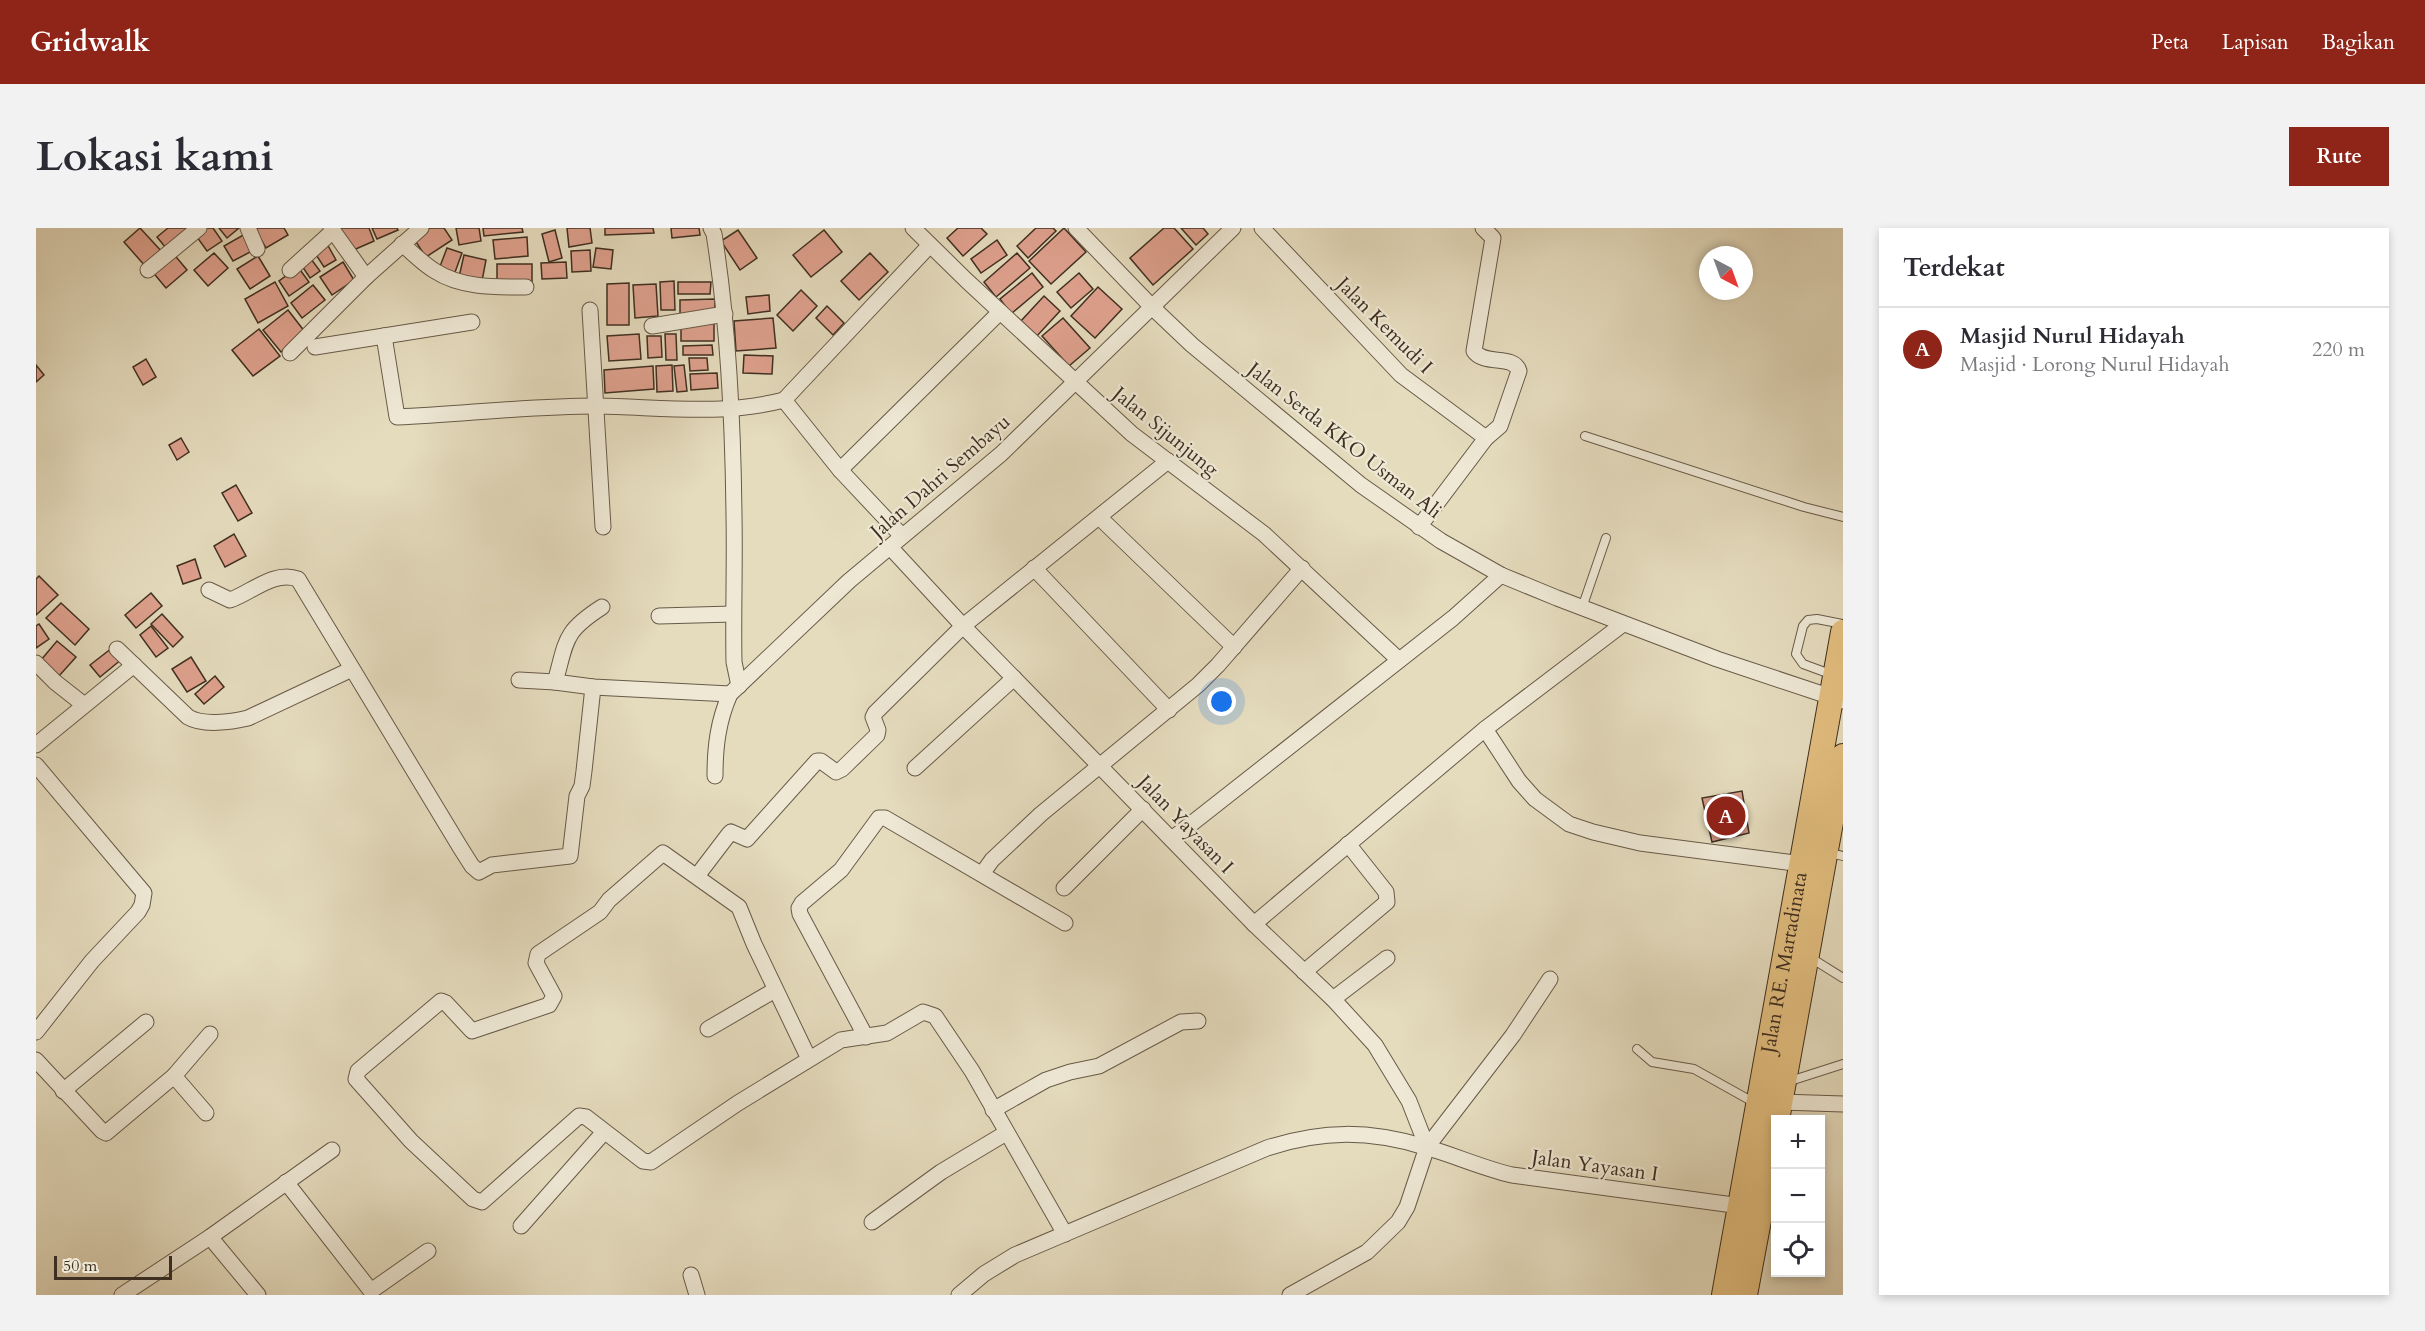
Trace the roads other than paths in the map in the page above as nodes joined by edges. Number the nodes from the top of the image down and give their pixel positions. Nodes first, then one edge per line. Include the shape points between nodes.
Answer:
1 (199, 228) edge
2 (248, 228) edge
3 (421, 228) edge
4 (913, 228) edge
5 (1076, 228) edge
6 (1233, 228) edge
7 (1262, 228) edge
8 (1483, 228) edge
9 (332, 230) edge
10 (716, 230) edge
11 (402, 244) junction
12 (930, 245) junction
13 (257, 249) dead end
14 (148, 270) dead end
15 (290, 270) dead end
16 (366, 277) junction
17 (526, 287) dead end
18 (1153, 308) junction
19 (590, 310) dead end
20 (1000, 312) junction
21 (725, 314) junction
22 (472, 322) dead end
23 (652, 326) dead end
24 (384, 336) junction
25 (315, 347) dead end
26 (290, 353) dead end
27 (1076, 382) junction
28 (784, 400) junction
29 (597, 406) junction
30 (731, 410) junction
31 (1585, 436) dead end
32 (1486, 438) junction
33 (1168, 461) junction
34 (840, 470) junction
35 (1843, 517) edge
36 (1099, 518) junction
37 (603, 527) dead end
38 (1419, 527) junction
39 (902, 537) junction
40 (1606, 538) dead end
41 (890, 547) junction
42 (1034, 568) junction
43 (1302, 568) junction
44 (1502, 575) junction
45 (209, 590) dead end
46 (602, 607) dead end
47 (1582, 608) junction
48 (733, 614) junction
49 (659, 616) dead end
50 (1623, 624) junction
51 (1843, 624) edge
52 (963, 627) junction
53 (1843, 632) edge
54 (1234, 647) junction
55 (117, 649) dead end
56 (1399, 660) junction
57 (36, 663) edge
58 (134, 665) junction
59 (351, 669) junction
60 (1014, 678) junction
61 (519, 680) dead end
62 (555, 682) junction
63 (593, 687) junction
64 (735, 690) junction
65 (1836, 691) edge
66 (84, 704) junction
67 (1169, 710) junction
68 (1485, 729) junction
69 (36, 745) edge
70 (1843, 756) edge
71 (36, 765) edge
72 (1099, 765) junction
73 (915, 768) dead end
74 (715, 776) dead end
75 (1143, 809) junction
76 (1172, 839) junction
77 (1348, 844) junction
78 (1834, 854) edge
79 (1802, 864) junction
80 (982, 874) junction
81 (697, 876) junction
82 (1064, 888) dead end
83 (1065, 923) dead end
84 (1254, 924) junction
85 (1807, 955) junction
86 (1386, 958) dead end
87 (1304, 972) junction
88 (1843, 978) edge
89 (1550, 979) dead end
90 (776, 990) junction
91 (1333, 999) junction
92 (146, 1022) dead end
93 (1198, 1022) dead end
94 (708, 1029) dead end
95 (36, 1032) edge
96 (210, 1034) dead end
97 (867, 1037) junction
98 (1636, 1049) dead end
99 (809, 1059) junction
100 (36, 1060) edge
101 (1843, 1064) edge
102 (174, 1076) junction
103 (63, 1091) junction
104 (1775, 1102) edge
105 (1843, 1104) edge
106 (993, 1110) junction
107 (207, 1113) dead end
108 (604, 1132) junction
109 (1006, 1134) junction
110 (1771, 1145) edge
111 (1426, 1147) junction
112 (332, 1150) dead end
113 (286, 1182) junction
114 (1751, 1207) junction
115 (872, 1222) dead end
116 (521, 1226) dead end
117 (1065, 1234) junction
118 (210, 1237) junction
119 (428, 1251) dead end
120 (692, 1275) dead end
121 (140, 1290) edge
122 (369, 1293) edge
123 (122, 1295) edge
124 (258, 1295) edge
125 (697, 1295) edge
126 (959, 1295) edge
127 (1290, 1295) edge
128 (1724, 1295) edge
129 (1745, 1295) edge

1 - 14 street
2 - 13 street
3 - 11 street
4 - 12 street, Jalan Sijunjung
5 - 18 street, Jalan Serda KKO Usman Ali
6 - 18 street, Jalan Dahri Sembayu
7 - 32 street, Jalan Kemudi I via 1395,369
8 - 32 street via 1493,238 1474,351 1482,358 1514,363 1520,371 1500,426
9 - 15 street
9 - 16 street
10 - 21 street
11 - 16 street
11 - 17 street via 432,270 452,280
12 - 20 street, Jalan Sijunjung
12 - 28 street
16 - 26 street
18 - 27 street, Jalan Dahri Sembayu
18 - 38 street, Jalan Serda KKO Usman Ali via 1271,411
19 - 29 street
20 - 27 street, Jalan Sijunjung
20 - 34 street
21 - 23 street
21 - 30 street
22 - 24 street
24 - 25 street
24 - 29 street via 397,417
27 - 33 street, Jalan Sijunjung via 1137,439
27 - 39 street, Jalan Dahri Sembayu via 1001,454
28 - 30 street
28 - 34 street
29 - 30 street
29 - 37 street
30 - 48 street
31 - 35 lane
32 - 38 street
33 - 36 street
33 - 43 street, Jalan Sijunjung
34 - 39 street
36 - 42 street
36 - 54 street
38 - 44 street, Jalan Serda KKO Usman Ali
39 - 41 street, Jalan Dahri Sembayu
40 - 47 lane
41 - 52 street, Jalan Yayasan I
41 - 64 street, Jalan Dahri Sembayu
42 - 52 street
42 - 67 street
43 - 54 street
43 - 56 street, Jalan Sijunjung
44 - 47 street, Jalan Serda KKO Usman Ali
44 - 56 street
45 - 59 street via 230,600 272,580 298,579
46 - 62 street via 579,621 571,632
47 - 50 street, Jalan Serda KKO Usman Ali
48 - 49 street
48 - 64 street
50 - 65 street, Jalan Serda KKO Usman Ali via 1717,659
50 - 68 street
51 - 65 lane via 1808,620 1796,654
52 - 60 street, Jalan Yayasan I
52 - 81 street via 875,712 877,735 842,769 836,772 817,761 747,838 731,832
53 - 65 highway, Jalan RE. Martadinata
54 - 67 street
55 - 58 street
56 - 76 street
57 - 66 street
58 - 59 street via 196,721 248,718
58 - 66 street
59 - 63 street via 475,869 570,856
60 - 72 street, Jalan Yayasan I
60 - 73 street
61 - 62 street
62 - 63 street
63 - 64 street
64 - 74 street, Jalan Dahri Sembayu via 723,711 717,736
65 - 79 highway, Jalan RE. Martadinata
66 - 69 street
67 - 72 street
68 - 77 street
68 - 79 street via 1535,800 1569,824 1640,843
70 - 78 highway
71 - 95 street via 144,893 138,912 92,961
72 - 75 street, Jalan Yayasan I
72 - 80 street via 1012,840
75 - 76 street, Jalan Yayasan I
75 - 82 street
76 - 84 street, Jalan Yayasan I
77 - 84 street
77 - 87 street via 1386,892 1387,902
78 - 85 highway
79 - 104 highway, Jalan RE. Martadinata
80 - 83 street
80 - 97 street via 882,817 841,870 800,905 800,914
81 - 90 street via 739,907
81 - 108 street via 665,854 658,856 600,912 538,954 536,963 554,996 549,1005 472,1031 441,1001 356,1076 411,1141 478,1202 576,1118 583,1116
84 - 87 street, Jalan Yayasan I
85 - 88 lane
85 - 104 highway
86 - 91 street
87 - 91 street, Jalan Yayasan I
89 - 111 street via 1513,1035
90 - 94 street
90 - 99 street
91 - 111 street, Jalan Yayasan I via 1385,1060 1410,1101
92 - 103 street
93 - 106 street via 1178,1024 1098,1066 1046,1080
96 - 102 street
97 - 99 street via 847,1038
97 - 106 street via 892,1031 923,1012 931,1013 972,1071
98 - 104 lane via 1652,1062 1694,1069
99 - 108 street via 651,1162 643,1161
100 - 103 street
101 - 104 lane
102 - 103 street via 106,1133
102 - 107 street
104 - 105 street
104 - 114 highway, Jalan RE. Martadinata
106 - 109 street
108 - 116 street
109 - 115 street via 941,1172
109 - 117 street
110 - 114 highway
111 - 114 street, Jalan Yayasan I via 1512,1175
111 - 117 street via 1355,1133 1294,1140
111 - 127 street via 1407,1207 1398,1222 1367,1252
112 - 113 street
113 - 118 street
113 - 122 street
114 - 128 highway, Jalan RE. Martadinata
114 - 129 highway
117 - 126 street via 1015,1255
118 - 121 street
118 - 124 street
119 - 122 street
120 - 125 street
121 - 123 street

